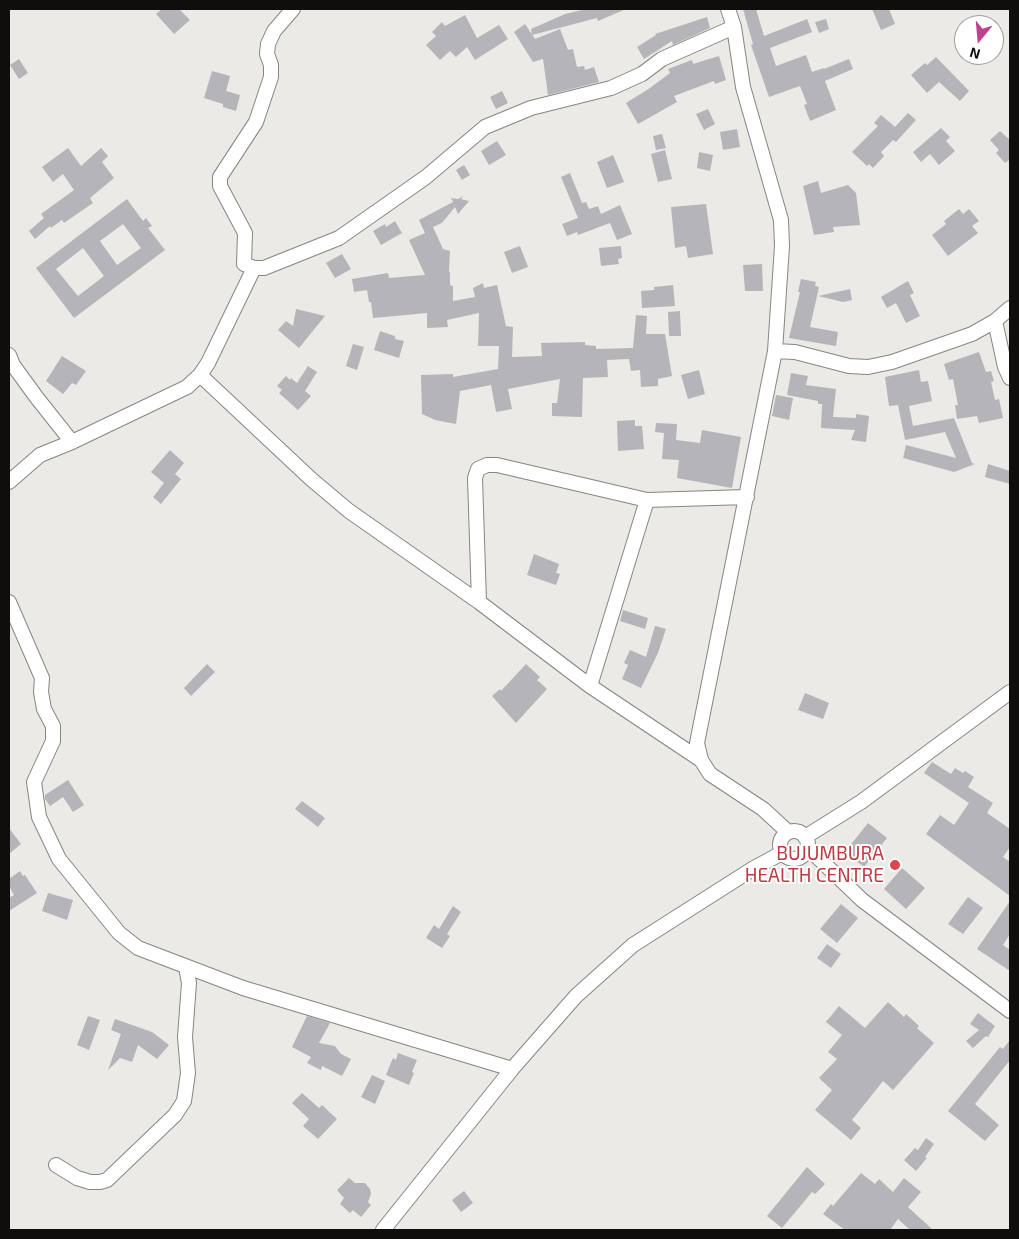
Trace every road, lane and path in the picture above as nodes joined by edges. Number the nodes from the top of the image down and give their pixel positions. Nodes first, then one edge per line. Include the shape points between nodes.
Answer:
1 (292, 9) edge
2 (728, 9) edge
3 (734, 26) junction
4 (254, 268) junction
5 (1010, 308) edge
6 (995, 321) junction
7 (775, 351) junction
8 (9, 355) edge
9 (200, 376) junction
10 (1010, 378) edge
11 (72, 442) junction
12 (9, 482) edge
13 (746, 497) junction
14 (647, 500) junction
15 (9, 602) edge
16 (479, 602) junction
17 (590, 686) junction
18 (1010, 692) edge
19 (701, 760) junction
20 (788, 832) junction
21 (807, 842) junction
22 (782, 853) junction
23 (186, 967) junction
24 (1010, 1010) edge
25 (512, 1069) junction
26 (56, 1165) dead end
27 (383, 1230) edge

1 - 4 street via 268,44 271,77 256,122 220,177 220,186 245,233 244,264
2 - 3 street
3 - 4 street via 662,59 642,74 611,88 531,108 485,127 426,177 339,238 264,268
3 - 7 street via 743,87 781,220
4 - 9 street
5 - 6 street
6 - 7 street via 972,334 868,367
6 - 10 street
7 - 13 street
8 - 11 street via 13,365
9 - 11 street via 187,386
9 - 16 street via 350,511
11 - 12 street via 40,455
13 - 14 street
13 - 19 street via 697,743
14 - 16 street via 497,465 478,468 474,478
14 - 17 street
15 - 23 street via 42,678 44,708 53,726 53,741 34,782 39,817 59,859 118,932 138,948
16 - 17 street
17 - 19 street
18 - 21 street
19 - 20 street via 710,774 763,809
20 - 21 street via 797,831
20 - 22 street via 780,844
21 - 22 street via 804,855 797,859
21 - 24 street via 862,900
22 - 25 street via 633,946 576,996
23 - 25 street via 243,988
23 - 26 street via 189,983 185,1037 188,1073 184,1101 175,1115 108,1180 90,1182
25 - 27 street

